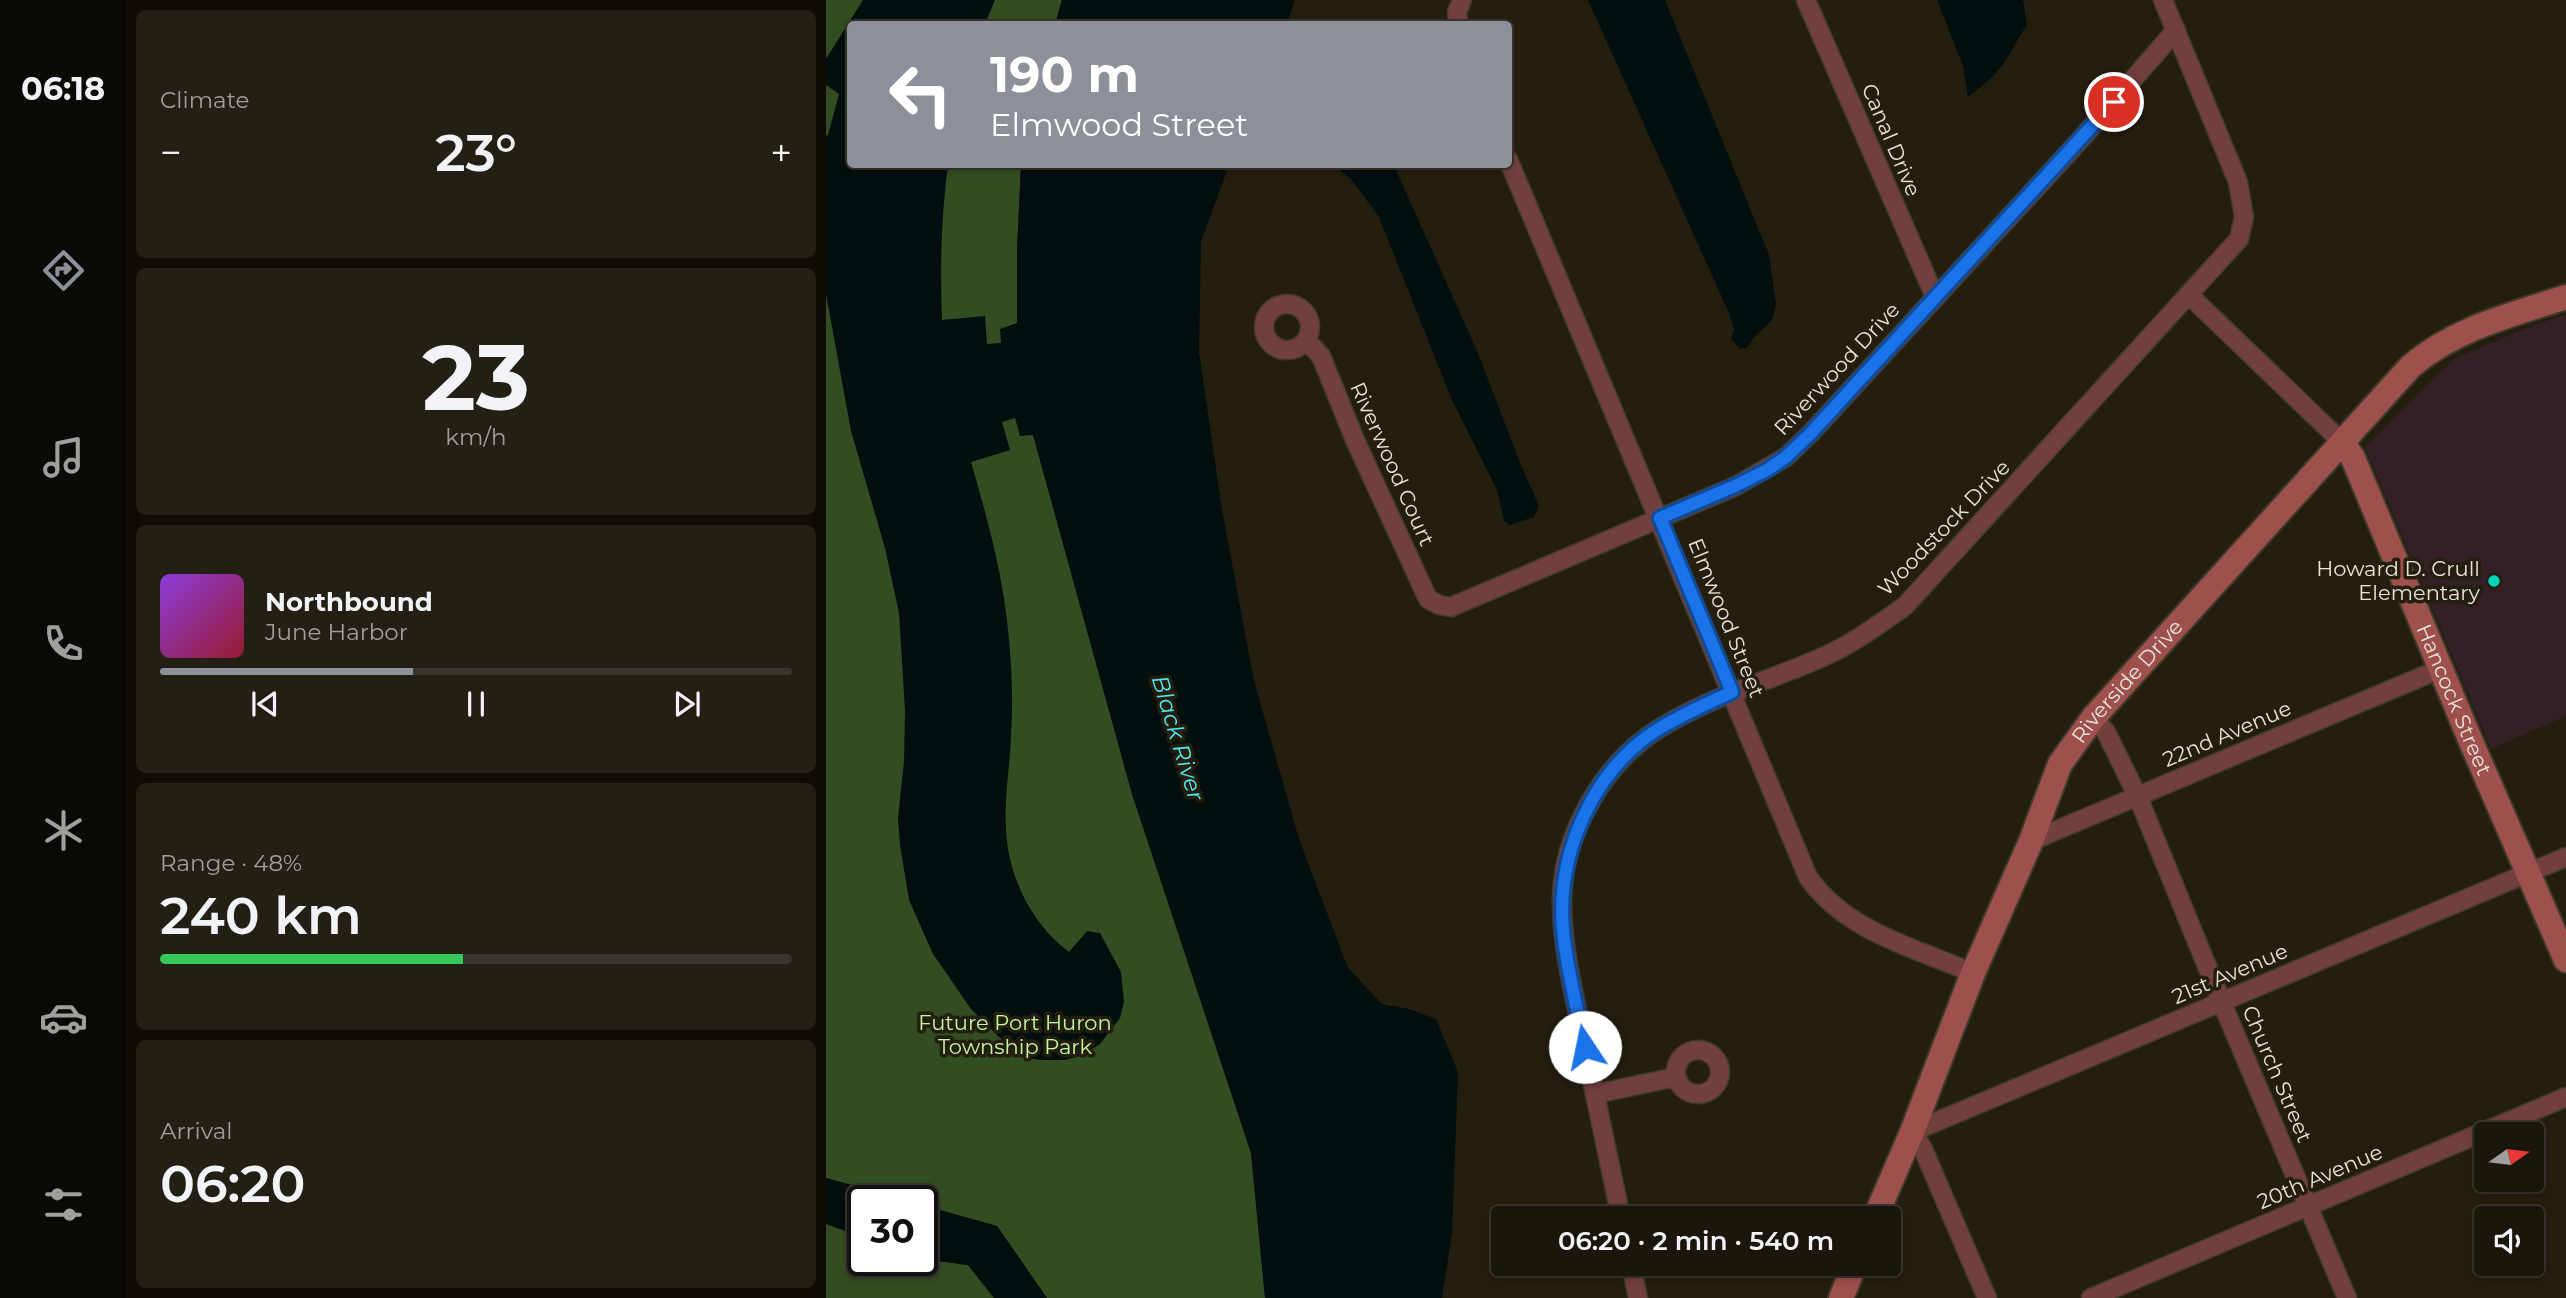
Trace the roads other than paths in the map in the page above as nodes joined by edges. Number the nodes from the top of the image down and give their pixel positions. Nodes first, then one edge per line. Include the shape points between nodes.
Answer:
1 (1462, 0) edge
2 (1806, 0) edge
3 (2164, 0) edge
4 (1458, 21) edge
5 (2176, 30) junction
6 (1512, 168) edge
7 (2189, 295) junction
8 (1935, 297) junction
9 (2566, 297) edge
10 (1306, 340) dead end
11 (2343, 443) junction
12 (1660, 518) junction
13 (1439, 605) joint
14 (2441, 669) junction
15 (1732, 692) junction
16 (2093, 718) junction
17 (2137, 797) junction
18 (2031, 841) junction
19 (2566, 857) edge
20 (2529, 872) junction
21 (2566, 960) edge
22 (1973, 973) junction
23 (2222, 1003) junction
24 (1676, 1077) dead end
25 (1595, 1094) junction
26 (2566, 1097) edge
27 (1912, 1132) junction
28 (1618, 1206) edge
29 (1880, 1206) edge
30 (2309, 1207) junction
31 (1633, 1276) edge
32 (1851, 1276) edge
33 (1638, 1298) edge
34 (1841, 1298) edge
35 (1987, 1298) edge
36 (2091, 1298) edge
37 (2347, 1298) edge

1 - 4 street
2 - 8 street, Canal Drive
3 - 5 street, Woodstock Drive
5 - 7 street, Woodstock Drive via 2238,182 2244,217 2239,239
5 - 8 street, Riverwood Drive
6 - 12 street, Elmwood Street
7 - 11 street, Hancock Street
7 - 15 street, Woodstock Drive via 1905,606 1826,655
8 - 12 street, Riverwood Drive via 1786,457 1735,486
9 - 11 street, Riverside Drive via 2480,324 2430,349
10 - 13 street, Riverwood Court via 1321,356 1428,599
11 - 14 street, Hancock Street
11 - 16 street, Riverside Drive
12 - 13 street, Riverwood Drive via 1451,607
12 - 15 street, Elmwood Street
14 - 17 street, 22nd Avenue
14 - 20 street, Hancock Street
15 - 22 street, Elmwood Street via 1793,845 1821,897 1852,921
15 - 25 street, Woodstock Drive via 1659,728 1623,758 1595,796 1571,849 1562,895 1563,930
16 - 17 street, Church Street via 2106,732
16 - 18 street, Riverside Drive via 2060,764
17 - 18 street, 22nd Avenue
17 - 23 street, Church Street
18 - 22 street, Riverside Drive
19 - 20 street, 21st Avenue
20 - 21 street, Hancock Street
20 - 23 street, 21st Avenue
22 - 27 street, Riverside Drive
23 - 27 street, 21st Avenue
23 - 30 street, Church Street
24 - 25 street
25 - 28 street, Woodstock Drive
26 - 30 street, 20th Avenue
27 - 29 street, Riverside Drive
27 - 35 street
30 - 36 street, 20th Avenue
30 - 37 street, Church Street
31 - 33 street
32 - 34 street

